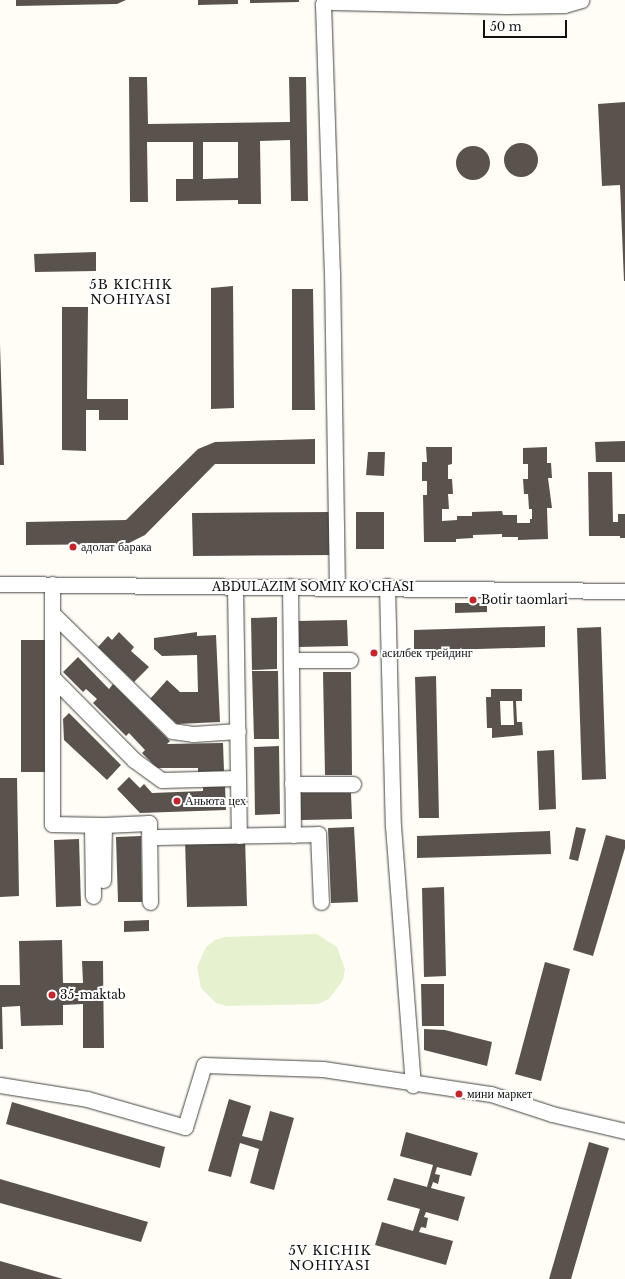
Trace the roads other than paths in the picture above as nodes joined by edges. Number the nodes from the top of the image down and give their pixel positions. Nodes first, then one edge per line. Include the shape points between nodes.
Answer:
1 (581, 0) edge
2 (333, 1) edge
3 (0, 584) edge
4 (52, 584) junction
5 (290, 586) junction
6 (336, 586) junction
7 (387, 586) junction
8 (235, 587) junction
9 (625, 591) edge
10 (52, 614) junction
11 (291, 660) junction
12 (350, 660) dead end
13 (52, 677) junction
14 (238, 731) junction
15 (238, 778) junction
16 (292, 784) junction
17 (353, 784) dead end
18 (98, 825) junction
19 (293, 835) junction
20 (240, 836) junction
21 (150, 837) junction
22 (98, 896) dead end
23 (150, 902) dead end
24 (321, 902) dead end
25 (413, 1084) junction
26 (0, 1085) edge
27 (625, 1131) edge

1 - 2 street via 564,5 506,6
2 - 6 street via 323,4 332,272
3 - 4 street, ABDULAZIM SOMIY KO'CHASI
4 - 8 street, ABDULAZIM SOMIY KO'CHASI
4 - 10 street
5 - 6 street, ABDULAZIM SOMIY KO'CHASI
5 - 8 street, ABDULAZIM SOMIY KO'CHASI
5 - 11 street
6 - 7 street, ABDULAZIM SOMIY KO'CHASI
7 - 9 street, ABDULAZIM SOMIY KO'CHASI
7 - 25 street via 393,826
8 - 14 street
10 - 13 street
10 - 14 street via 172,731 193,734
11 - 12 street
11 - 16 street
13 - 15 street via 134,760 162,780
13 - 18 street via 52,824
14 - 15 street
15 - 20 street
16 - 17 street
16 - 19 street
18 - 21 street via 149,823
18 - 22 street
19 - 20 street
19 - 24 street via 318,834
20 - 21 street
21 - 23 street
25 - 26 street via 323,1069 204,1065 185,1127 87,1099
25 - 27 street via 491,1094 552,1114

